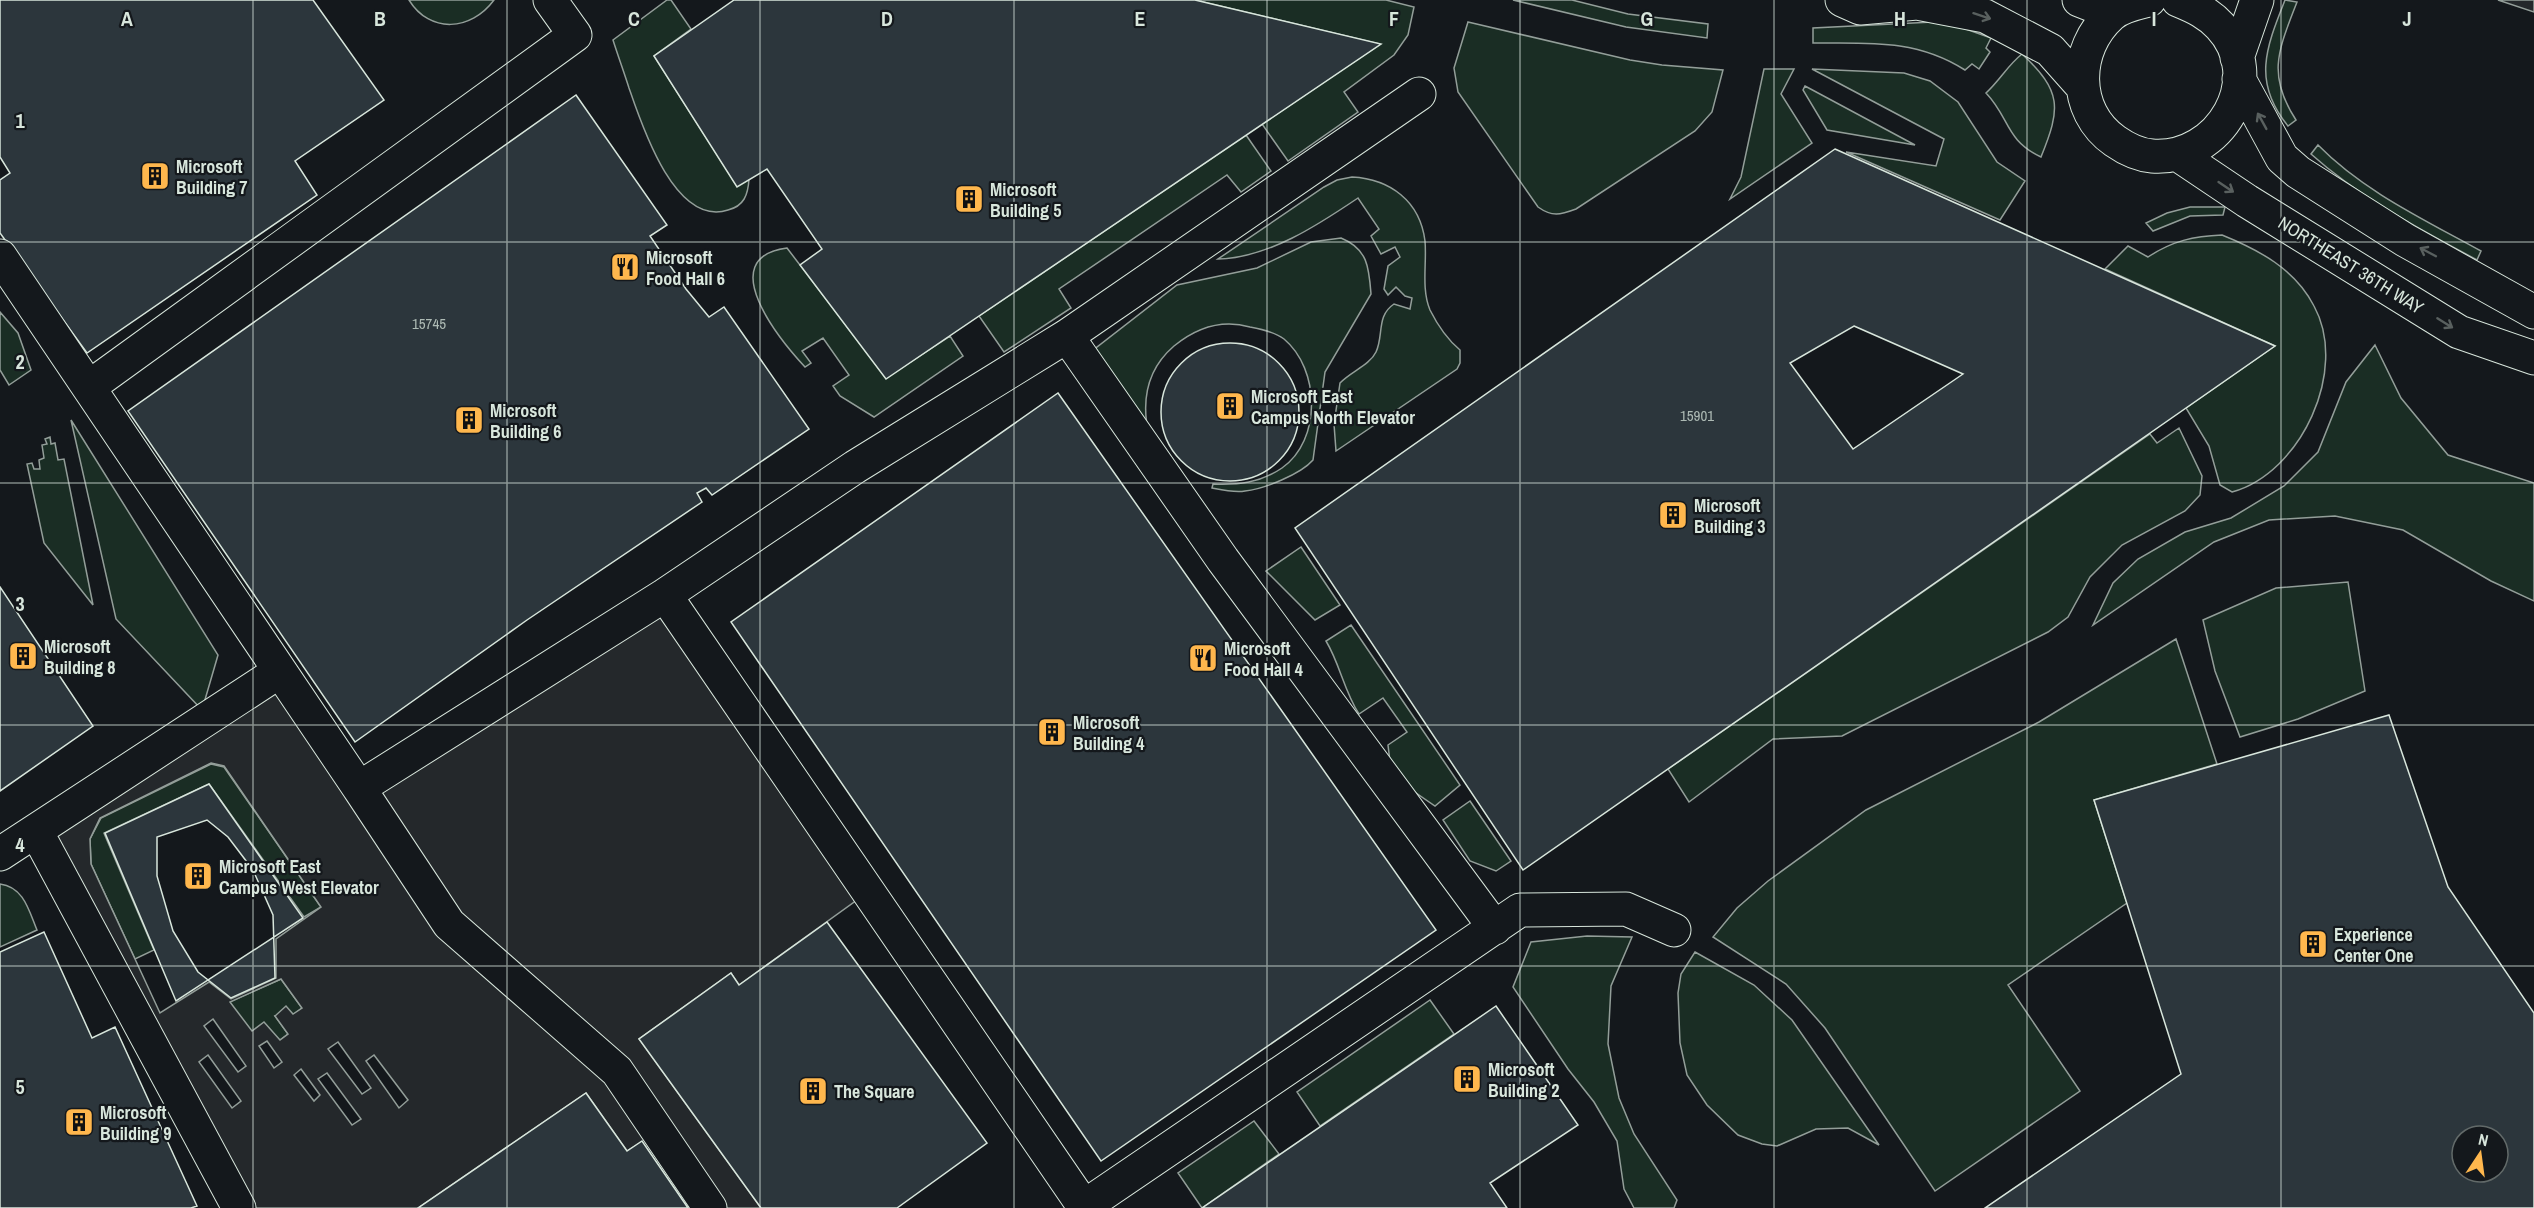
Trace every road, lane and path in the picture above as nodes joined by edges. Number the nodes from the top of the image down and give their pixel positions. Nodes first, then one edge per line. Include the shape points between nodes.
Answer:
1 (550, 0) edge
2 (1842, 0) edge
3 (2079, 0) edge
4 (2149, 0) edge
5 (2178, 0) edge
6 (2258, 0) edge
7 (2112, 14) junction
8 (2238, 68) junction
9 (2082, 86) junction
10 (1419, 94) dead end
11 (2177, 154) junction
12 (0, 256) edge
13 (2534, 312) edge
14 (1067, 336) junction
15 (2534, 357) edge
16 (89, 387) junction
17 (665, 595) junction
18 (280, 671) junction
19 (359, 789) junction
20 (36, 831) junction
21 (0, 854) edge
22 (1495, 928) junction
23 (1674, 930) dead end
24 (239, 1208) edge
25 (710, 1208) edge
26 (1084, 1208) edge

1 - 16 street via 575,35
2 -> 9 street via 1860,8 1917,3 1985,16 2050,50
3 - 7 street
4 - 7 street
5 - 8 street via 2202,10 2222,28
6 - 8 street
7 - 9 street via 2094,34 2084,59
8 - 11 street via 2236,103 2223,127 2203,145
13 -> 8 street via 2405,240 2298,172 2282,158
9 - 11 street via 2088,111 2104,133 2151,156
10 - 14 street
11 -> 15 street, NORTHEAST 36TH WAY via 2459,332
12 - 16 street
14 - 17 street via 855,467
14 - 22 street via 1223,560
16 - 18 street
17 - 19 street
17 - 26 street
18 - 19 street
18 - 20 street
19 - 25 street via 449,924 617,1071
20 - 21 street
20 - 24 street
22 - 23 street via 1520,910 1626,909
22 - 26 street

